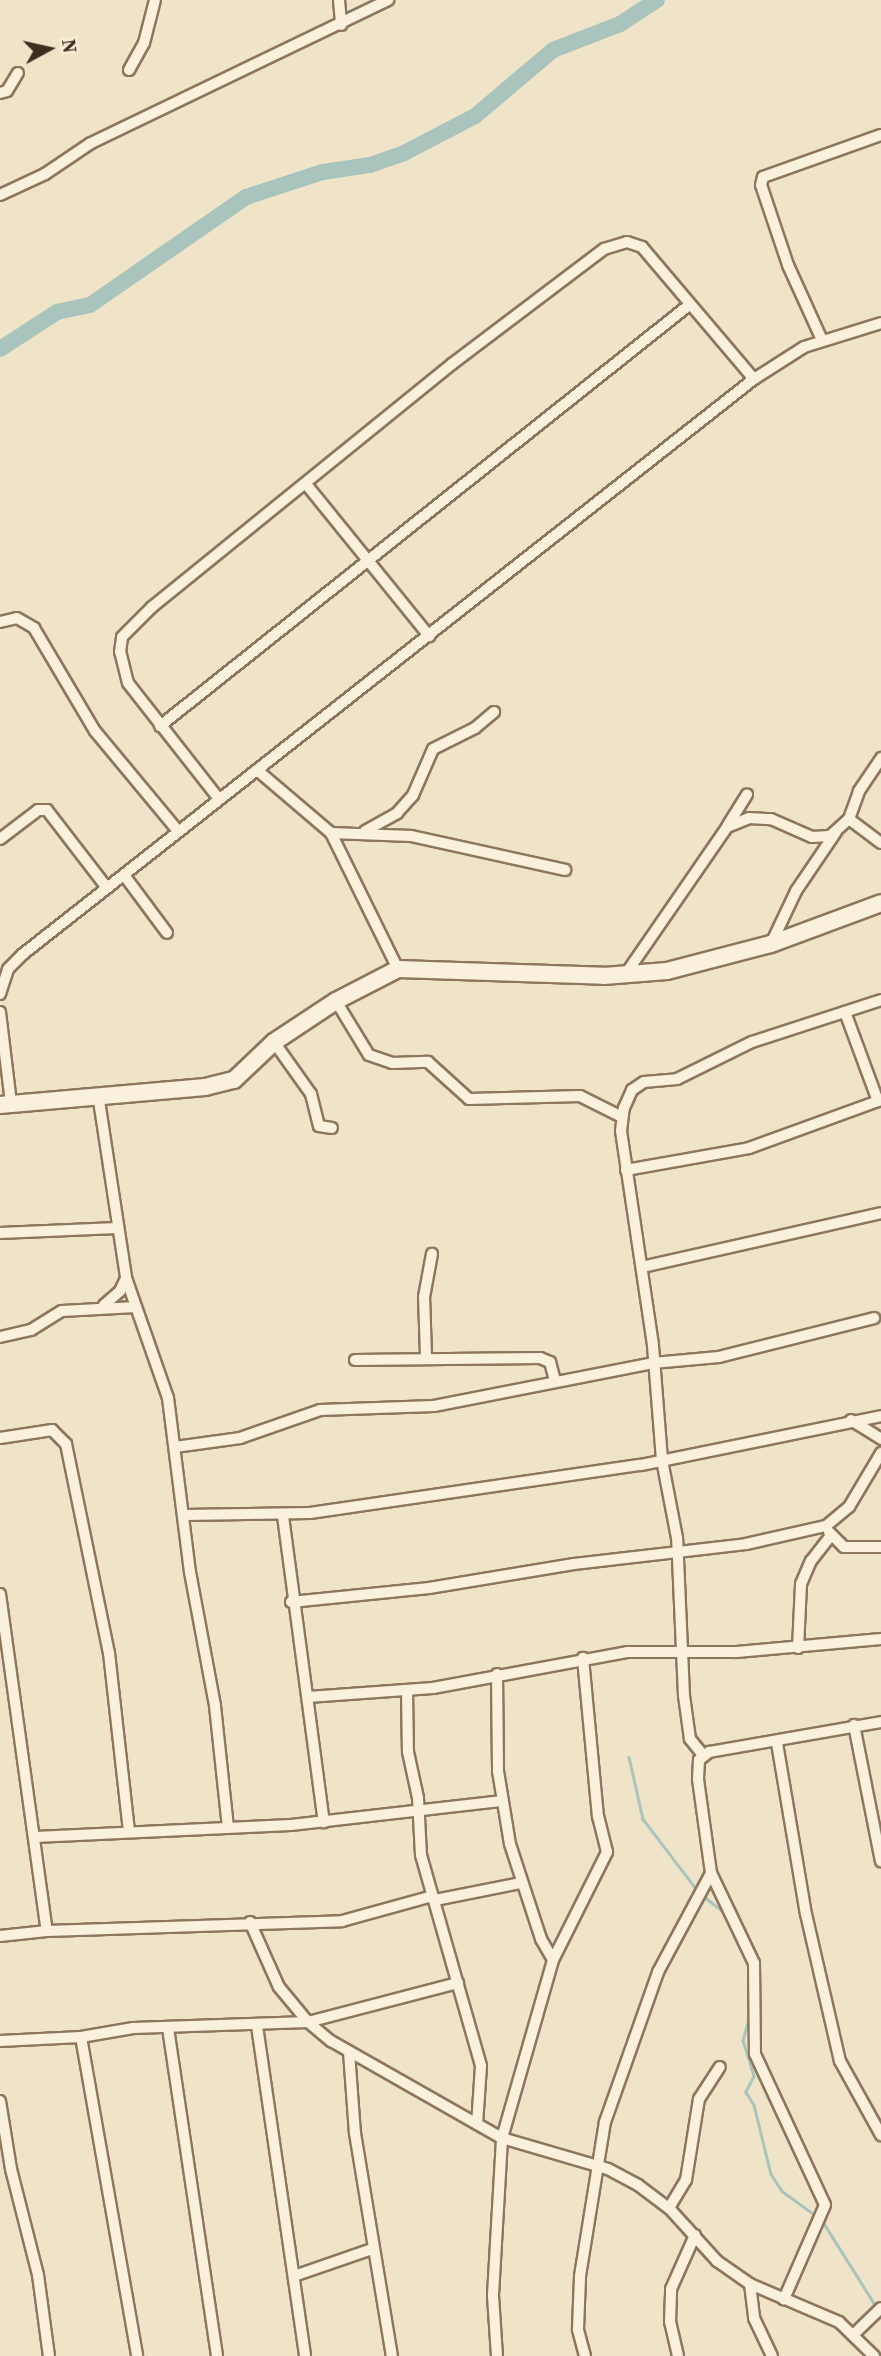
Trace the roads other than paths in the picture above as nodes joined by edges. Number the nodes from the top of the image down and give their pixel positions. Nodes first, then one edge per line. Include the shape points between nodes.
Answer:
1 (155, 0) edge
2 (339, 0) edge
3 (388, 0) edge
4 (341, 25) junction
5 (129, 70) dead end
6 (18, 72) dead end
7 (0, 93) edge
8 (881, 135) edge
9 (0, 195) edge
10 (689, 305) junction
11 (881, 323) edge
12 (822, 340) junction
13 (754, 379) junction
14 (306, 484) junction
15 (366, 561) junction
16 (0, 622) edge
17 (429, 636) junction
18 (494, 712) dead end
19 (160, 726) junction
20 (881, 758) edge
21 (257, 770) junction
22 (747, 795) dead end
23 (219, 799) junction
24 (849, 819) junction
25 (727, 827) junction
26 (178, 831) junction
27 (331, 832) junction
28 (362, 832) junction
29 (836, 832) junction
30 (0, 839) edge
31 (881, 843) edge
32 (565, 870) dead end
33 (124, 875) junction
34 (107, 888) junction
35 (881, 903) edge
36 (167, 933) dead end
37 (771, 944) junction
38 (398, 969) junction
39 (625, 975) junction
40 (0, 994) edge
41 (881, 1000) edge
42 (335, 1001) junction
43 (0, 1012) edge
44 (845, 1012) junction
45 (274, 1042) junction
46 (98, 1094) junction
47 (879, 1101) edge
48 (6, 1104) edge
49 (622, 1117) junction
50 (332, 1128) dead end
51 (626, 1170) junction
52 (881, 1213) edge
53 (117, 1228) junction
54 (0, 1233) edge
55 (432, 1254) dead end
56 (642, 1267) junction
57 (126, 1278) junction
58 (136, 1307) junction
59 (99, 1308) junction
60 (874, 1318) dead end
61 (0, 1337) edge
62 (426, 1356) junction
63 (355, 1360) dead end
64 (653, 1363) junction
65 (555, 1381) junction
66 (881, 1416) edge
67 (851, 1420) junction
68 (0, 1438) edge
69 (881, 1439) edge
70 (175, 1447) junction
71 (881, 1453) edge
72 (662, 1460) junction
73 (185, 1515) junction
74 (282, 1516) junction
75 (829, 1531) junction
76 (881, 1547) edge
77 (678, 1552) junction
78 (0, 1594) edge
79 (291, 1602) junction
80 (881, 1639) edge
81 (798, 1648) junction
82 (682, 1652) junction
83 (583, 1658) junction
84 (498, 1674) junction
85 (407, 1691) junction
86 (308, 1697) junction
87 (881, 1722) edge
88 (854, 1725) junction
89 (777, 1744) junction
90 (703, 1755) junction
91 (503, 1801) junction
92 (418, 1813) junction
93 (324, 1822) junction
94 (228, 1827) junction
95 (129, 1830) junction
96 (35, 1837) junction
97 (881, 1861) edge
98 (711, 1873) junction
99 (522, 1883) junction
100 (434, 1898) junction
101 (250, 1922) junction
102 (47, 1931) junction
103 (0, 1936) edge
104 (553, 1960) junction
105 (458, 1983) junction
106 (308, 2022) junction
107 (257, 2026) junction
108 (168, 2028) junction
109 (81, 2037) junction
110 (0, 2041) edge
111 (349, 2052) junction
112 (720, 2067) dead end
113 (0, 2101) edge
114 (477, 2123) junction
115 (881, 2135) edge
116 (502, 2138) junction
117 (596, 2166) junction
118 (669, 2208) junction
119 (695, 2235) junction
120 (372, 2249) junction
121 (294, 2276) junction
122 (750, 2284) junction
123 (784, 2300) junction
124 (881, 2308) edge
125 (854, 2334) junction
126 (49, 2356) edge
127 (137, 2356) edge
128 (217, 2356) edge
129 (304, 2356) edge
130 (392, 2356) edge
131 (497, 2356) edge
132 (585, 2356) edge
133 (678, 2356) edge
134 (772, 2356) edge
135 (874, 2356) edge

1 - 5 street via 137,61
2 - 4 street
3 - 4 street
4 - 9 street via 91,143 45,174
6 - 7 street via 7,91
8 - 12 street via 763,177 761,185 788,265
10 - 13 street
10 - 14 street via 642,247 627,242 604,249 452,364
10 - 15 street
11 - 12 street
12 - 13 street via 787,356
13 - 17 street
14 - 15 street
14 - 19 street via 152,607 122,637 124,673
15 - 17 street
15 - 19 street
16 - 26 street via 17,618 34,628 94,731
17 - 21 street
18 - 28 street via 475,728 433,749 413,795 397,813
19 - 23 street
20 - 24 street via 855,798
21 - 23 street
21 - 27 street
22 - 25 street
23 - 26 street
24 - 29 street
24 - 31 street
25 - 29 street via 758,818 785,823 812,837
25 - 39 street
26 - 33 street
27 - 28 street
27 - 38 street
28 - 32 street via 411,836
29 - 37 street via 796,891
30 - 34 street via 38,810 47,810
33 - 34 street
33 - 36 street
34 - 40 street via 15,961
35 - 37 street
37 - 39 street via 680,969
38 - 39 street
38 - 42 street
41 - 44 street
42 - 45 street
42 - 49 street via 369,1055 392,1063 428,1062 469,1098 580,1096
43 - 48 street
44 - 47 street
44 - 49 street via 752,1042 677,1079 644,1082 632,1090
45 - 46 street via 269,1051 225,1083
45 - 50 street via 311,1094 319,1126
46 - 48 street
46 - 53 street
47 - 51 street via 749,1148
49 - 51 street
51 - 56 street
52 - 56 street
53 - 54 street
53 - 57 street
55 - 62 street via 424,1297
56 - 64 street
57 - 58 street
57 - 59 street via 113,1300
58 - 59 street
58 - 70 street via 166,1390
59 - 61 street via 62,1311 31,1329
60 - 64 street via 738,1353
62 - 63 street
62 - 65 street via 540,1358 550,1362
64 - 65 street
64 - 72 street
65 - 70 street via 434,1406 320,1410 240,1438
66 - 67 street
67 - 69 street
67 - 72 street
68 - 95 street via 52,1430 66,1444 109,1653
70 - 73 street
71 - 75 street
72 - 74 street
72 - 77 street
73 - 74 street
73 - 94 street via 214,1695
74 - 79 street
75 - 76 street via 844,1547
75 - 77 street
75 - 81 street via 801,1584
77 - 79 street via 429,1588
77 - 82 street
78 - 96 street
79 - 86 street
80 - 81 street
81 - 82 street
82 - 83 street
82 - 90 street via 690,1739
83 - 84 street
83 - 104 street via 598,1817 607,1852
84 - 85 street
84 - 91 street via 496,1744
85 - 86 street
85 - 92 street via 410,1766
86 - 93 street
87 - 88 street
88 - 89 street
88 - 97 street
89 - 90 street
89 - 115 street via 806,1914 841,2061
90 - 98 street via 698,1779
91 - 92 street
91 - 99 street
92 - 93 street
92 - 100 street via 421,1855
93 - 94 street
94 - 95 street
95 - 96 street
96 - 102 street
98 - 117 street via 642,2011 605,2122
98 - 123 street via 756,1972 755,2054 825,2205
99 - 100 street
99 - 104 street
100 - 101 street via 342,1921
100 - 105 street
101 - 102 street
101 - 106 street via 270,1972
102 - 103 street
104 - 116 street
105 - 106 street
105 - 114 street via 481,2066
106 - 107 street
106 - 111 street
107 - 108 street
107 - 121 street
108 - 109 street via 133,2028
108 - 128 street
109 - 110 street
109 - 127 street
111 - 114 street
111 - 120 street via 352,2114
112 - 118 street via 699,2099 686,2180
113 - 126 street via 11,2169 38,2275
114 - 116 street
116 - 117 street
116 - 131 street via 493,2295
117 - 118 street via 638,2185
117 - 132 street via 592,2219 580,2276 578,2329
118 - 119 street
119 - 122 street via 708,2255
119 - 133 street via 671,2289 670,2322
120 - 121 street
120 - 130 street
121 - 129 street
122 - 123 street
122 - 134 street via 754,2318
123 - 125 street via 829,2317
124 - 125 street
125 - 135 street

